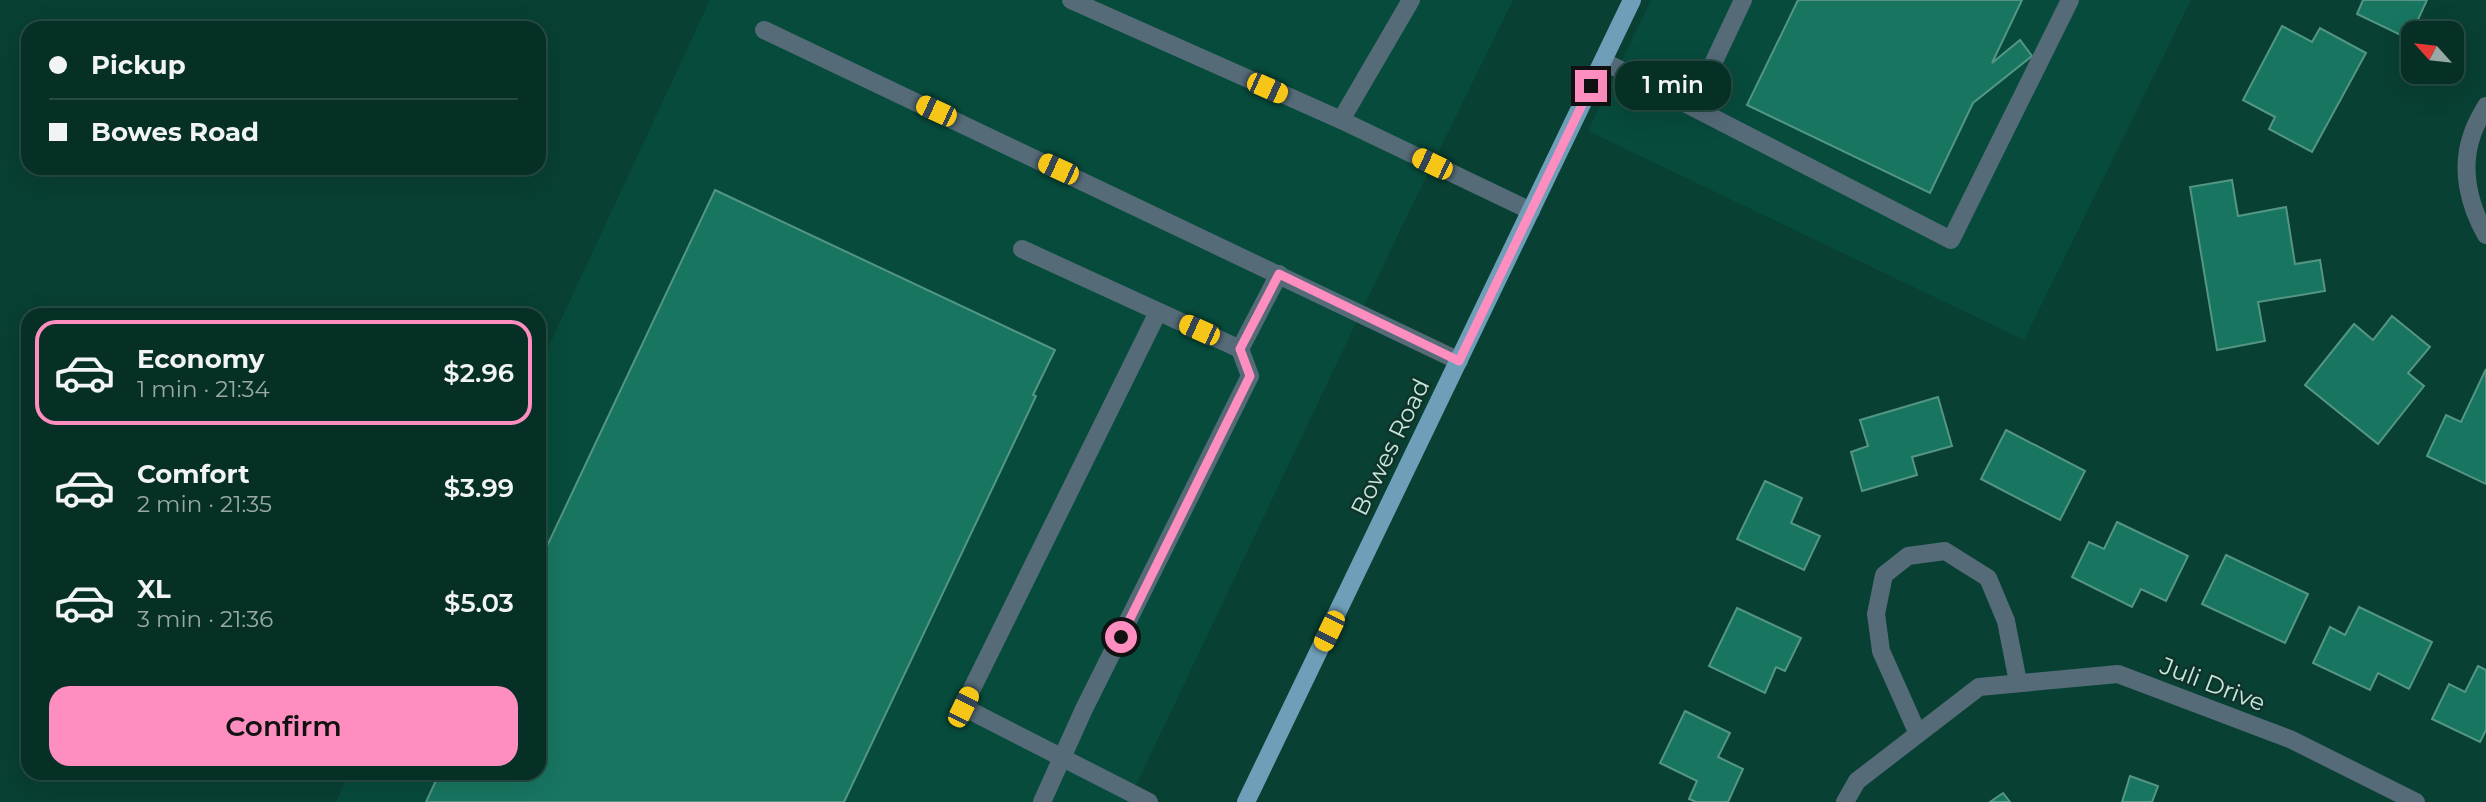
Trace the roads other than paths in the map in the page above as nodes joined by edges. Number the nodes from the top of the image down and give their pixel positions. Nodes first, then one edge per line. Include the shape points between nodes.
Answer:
1 (1071, 0) edge
2 (1411, 0) edge
3 (1632, 0) edge
4 (1743, 0) edge
5 (2070, 0) edge
6 (764, 30) dead end
7 (1603, 61) junction
8 (1693, 106) junction
9 (2486, 106) edge
10 (1341, 120) junction
11 (1531, 211) junction
12 (2486, 235) edge
13 (1022, 249) dead end
14 (1279, 274) junction
15 (1158, 312) junction
16 (1240, 349) junction
17 (1459, 361) junction
18 (2018, 682) junction
19 (1918, 734) junction
20 (1063, 758) junction
21 (1042, 802) edge
22 (1149, 802) edge
23 (1247, 802) edge
24 (1845, 802) edge
25 (2416, 802) edge

1 - 10 street
2 - 10 street
3 - 7 main road, Bowes Road
4 - 8 street
5 - 8 street via 1951,240
6 - 14 street
7 - 8 street
7 - 11 main road, Bowes Road
9 - 12 street via 2471,137 2466,182
10 - 11 street
11 - 17 main road, Bowes Road
13 - 15 street
14 - 16 street
14 - 17 street
15 - 16 street
15 - 20 street via 963,707
16 - 20 street via 1250,376
17 - 23 main road, Bowes Road
18 - 19 street, Juli Drive via 1979,687
18 - 19 street via 2006,621 1988,578 1945,551 1908,556 1884,575 1876,614 1881,651
18 - 25 street, Juli Drive via 2118,674 2292,740
19 - 24 street via 1857,781
20 - 21 street
20 - 22 street

